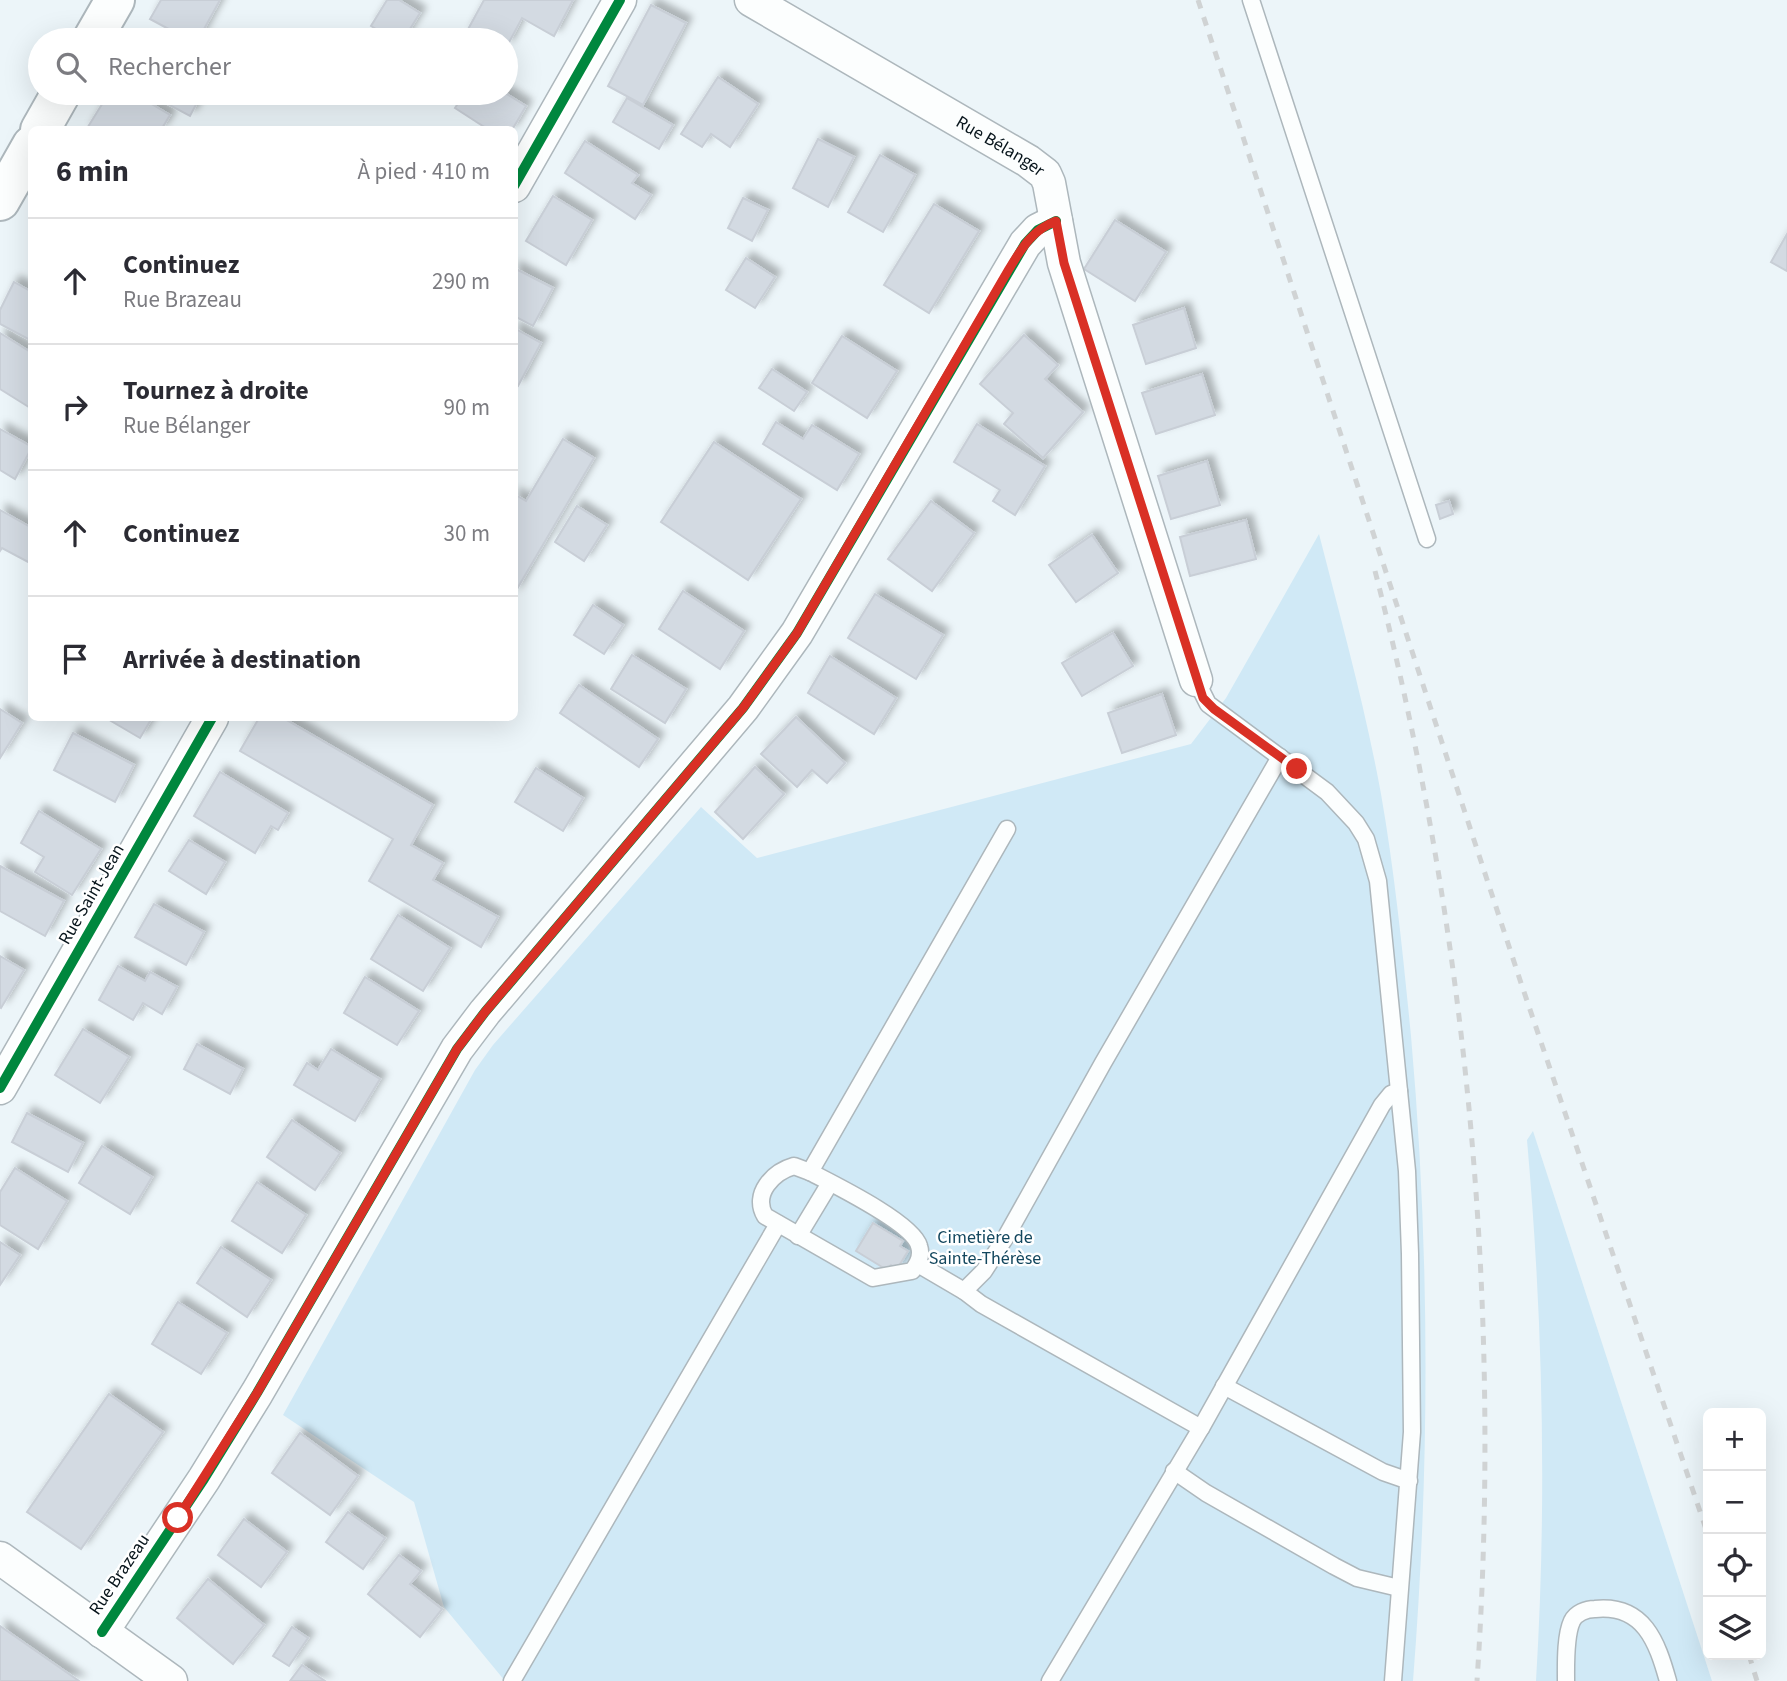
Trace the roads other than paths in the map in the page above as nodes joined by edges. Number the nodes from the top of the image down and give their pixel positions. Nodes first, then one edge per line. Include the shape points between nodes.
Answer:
1 (115, 0) edge
2 (620, 0) edge
3 (751, 0) edge
4 (1251, 0) edge
5 (99, 28) edge
6 (54, 105) edge
7 (42, 126) edge
8 (28, 152) edge
9 (518, 179) edge
10 (0, 201) edge
11 (1056, 221) junction
12 (1427, 538) dead end
13 (1196, 680) joint
14 (210, 721) edge
15 (1280, 757) junction
16 (1007, 829) dead end
17 (0, 1088) edge
18 (1399, 1091) junction
19 (810, 1172) junction
20 (830, 1183) junction
21 (778, 1224) junction
22 (799, 1236) junction
23 (918, 1264) junction
24 (964, 1291) junction
25 (1224, 1385) junction
26 (1201, 1428) junction
27 (1174, 1471) junction
28 (1409, 1481) junction
29 (0, 1558) edge
30 (1399, 1588) junction
31 (102, 1632) junction
32 (171, 1681) edge
33 (512, 1681) edge
34 (1050, 1681) edge
35 (1393, 1681) edge
36 (1566, 1681) edge
37 (1668, 1681) edge

1 - 5 street
2 - 9 street
3 - 11 street, Rue Bélanger via 1028,161 1045,174
4 - 12 lane
6 - 7 street
8 - 10 street
11 - 13 street, Rue Bélanger via 1064,263
11 - 31 street, Rue Brazeau via 1038,230 1020,252 797,633 765,679 457,1049 257,1393
13 - 15 lane via 1208,704
14 - 17 street, Rue Saint-Jean
15 - 18 lane via 1327,792 1356,822 1372,855
15 - 24 lane via 1007,1235 984,1271
16 - 19 lane
18 - 25 lane via 1382,1105
18 - 28 lane via 1410,1268
19 - 20 lane
19 - 21 lane via 794,1166 767,1183 762,1210
20 - 22 lane
20 - 23 lane via 905,1227 919,1245
21 - 22 lane
21 - 33 lane
22 - 23 lane via 873,1278 912,1271
23 - 24 lane
24 - 26 lane
25 - 26 lane
25 - 28 lane via 1383,1472
26 - 27 lane
27 - 30 lane via 1357,1578
27 - 34 lane
28 - 30 lane
29 - 31 street
30 - 35 lane
31 - 32 street
36 - 37 lane via 1573,1620 1581,1612 1605,1608 1641,1622 1656,1643

